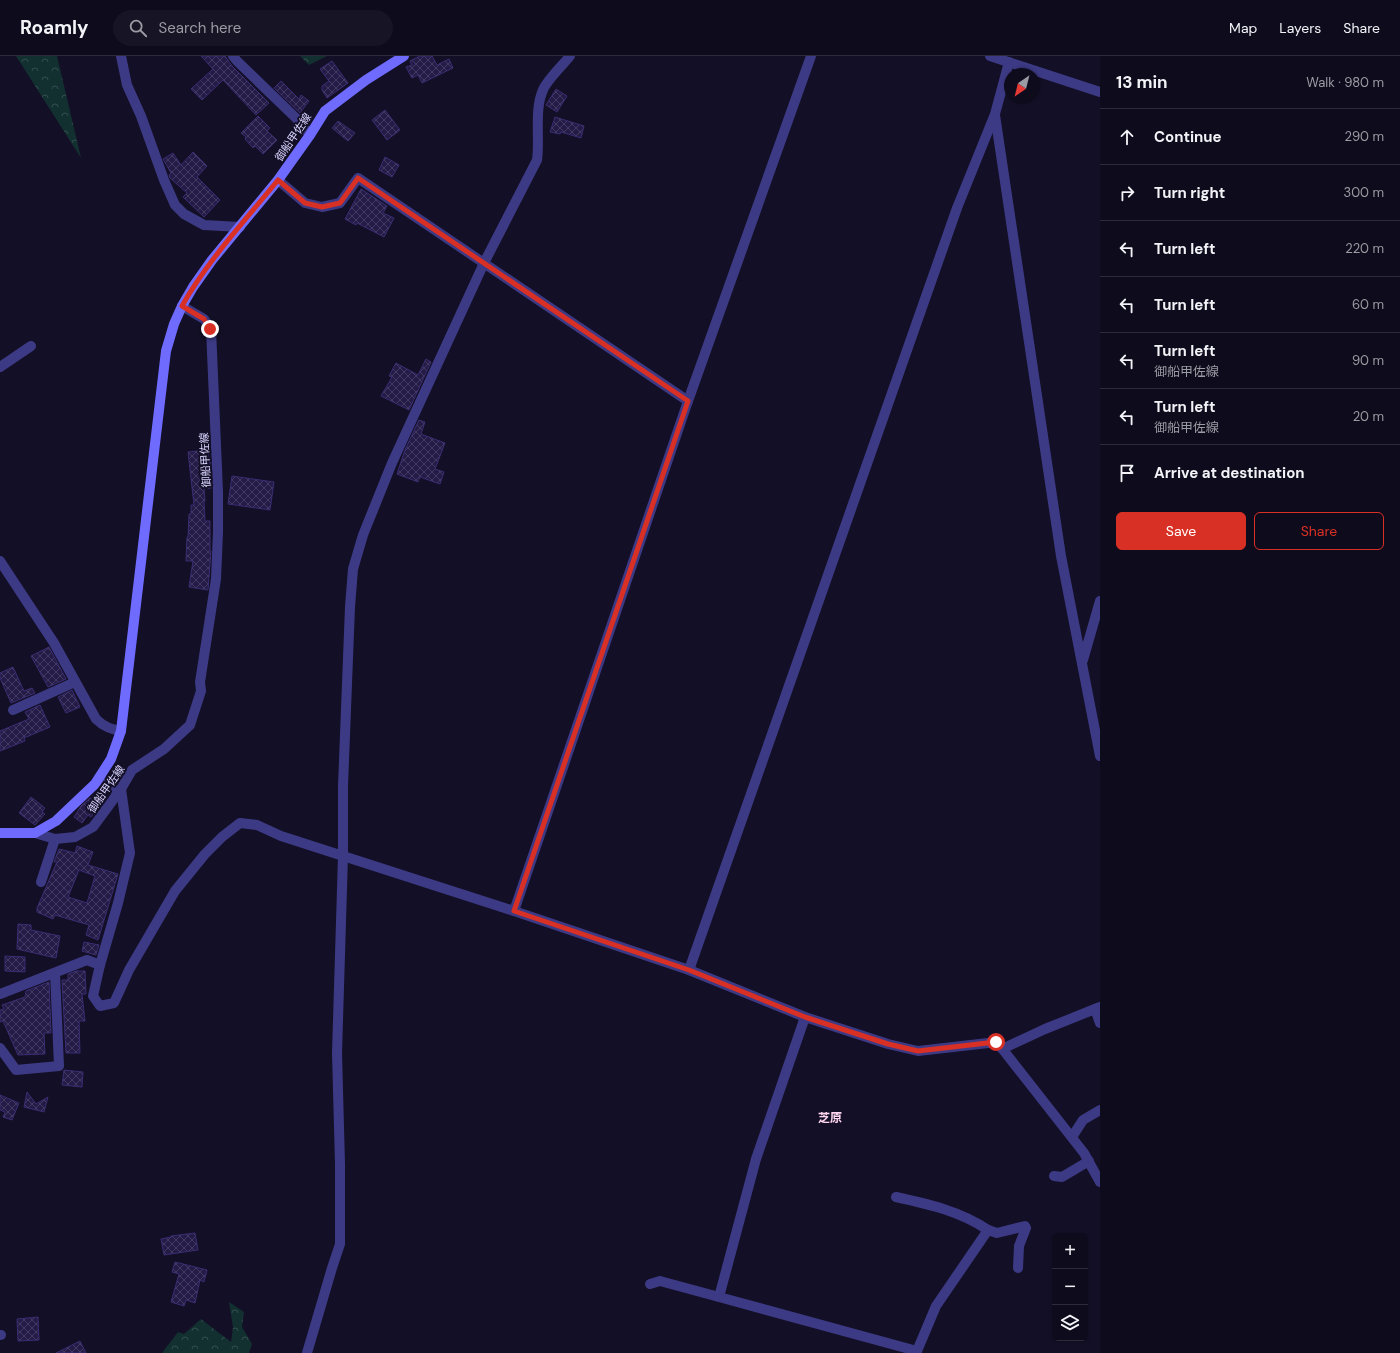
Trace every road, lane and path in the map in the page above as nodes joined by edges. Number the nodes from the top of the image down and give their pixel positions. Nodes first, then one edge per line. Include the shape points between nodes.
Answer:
1 (121, 56) edge
2 (233, 56) edge
3 (404, 56) edge
4 (570, 56) edge
5 (811, 56) edge
6 (990, 56) edge
7 (1009, 62) junction
8 (1100, 92) edge
9 (995, 114) junction
10 (310, 135) junction
11 (278, 180) junction
12 (240, 227) junction
13 (484, 263) junction
14 (182, 306) junction
15 (31, 346) dead end
16 (0, 367) edge
17 (688, 401) junction
18 (0, 561) edge
19 (1100, 601) edge
20 (1082, 662) junction
21 (75, 682) junction
22 (13, 710) dead end
23 (121, 731) junction
24 (1100, 756) edge
25 (99, 778) junction
26 (119, 791) junction
27 (0, 833) edge
28 (35, 833) junction
29 (55, 839) junction
30 (343, 856) junction
31 (41, 882) dead end
32 (514, 911) junction
33 (100, 965) junction
34 (689, 970) junction
35 (55, 973) junction
36 (0, 994) edge
37 (1098, 1008) edge
38 (805, 1017) junction
39 (1100, 1023) edge
40 (0, 1048) edge
41 (1002, 1049) junction
42 (1100, 1110) edge
43 (1072, 1138) junction
44 (1088, 1161) junction
45 (1054, 1176) dead end
46 (1100, 1182) edge
47 (896, 1197) dead end
48 (988, 1230) junction
49 (1018, 1268) dead end
50 (655, 1283) dead end
51 (719, 1297) junction
52 (918, 1352) edge
53 (307, 1353) edge

1 - 12 street via 127,85 175,205 184,214 204,225
2 - 10 street
3 - 10 main road, 御船甲佐線 via 366,80 325,111
4 - 13 street via 543,89 537,133 537,160
5 - 17 street
6 - 7 street
7 - 8 street
7 - 9 street
9 - 20 street via 1061,556
9 - 34 street via 955,216
10 - 11 main road, 御船甲佐線
11 - 12 main road, 御船甲佐線
11 - 13 street via 305,203 322,207 340,203 358,178
12 - 14 main road, 御船甲佐線 via 212,260
13 - 17 street
13 - 30 street via 392,463 363,535 354,570 350,607 343,786
14 - 23 main road via 166,351
14 - 26 street, 御船甲佐線 via 204,319 210,329 218,492 216,579 200,682 201,691 190,725 164,749 132,770
15 - 16 street
17 - 32 street
18 - 21 street via 54,643
19 - 20 street
20 - 24 street
21 - 22 street
21 - 23 street via 96,719 109,729
23 - 25 main road via 111,759
25 - 26 street
25 - 28 main road via 56,821
26 - 29 street, 御船甲佐線 via 93,827 75,837
26 - 33 street via 130,853
27 - 28 main road, 御船甲佐線
28 - 29 street, 御船甲佐線
29 - 31 street
30 - 32 street
30 - 33 street via 280,836 257,825 240,823 205,854 175,891 129,970 114,1003 100,1006 93,996
30 - 53 street via 337,1053 340,1244
32 - 34 street
33 - 35 street via 87,960
34 - 38 street
35 - 36 street
35 - 40 street via 59,1066 16,1070
37 - 39 street
37 - 41 street
38 - 41 street via 918,1051 996,1042
38 - 51 street via 756,1159
41 - 43 street
42 - 43 street via 1083,1120
43 - 44 street
44 - 45 street via 1062,1177
44 - 46 street
47 - 48 street via 935,1206 974,1220
48 - 49 street via 997,1233 1024,1226 1026,1228 1019,1246
48 - 52 street via 936,1306
50 - 51 street
51 - 52 street

